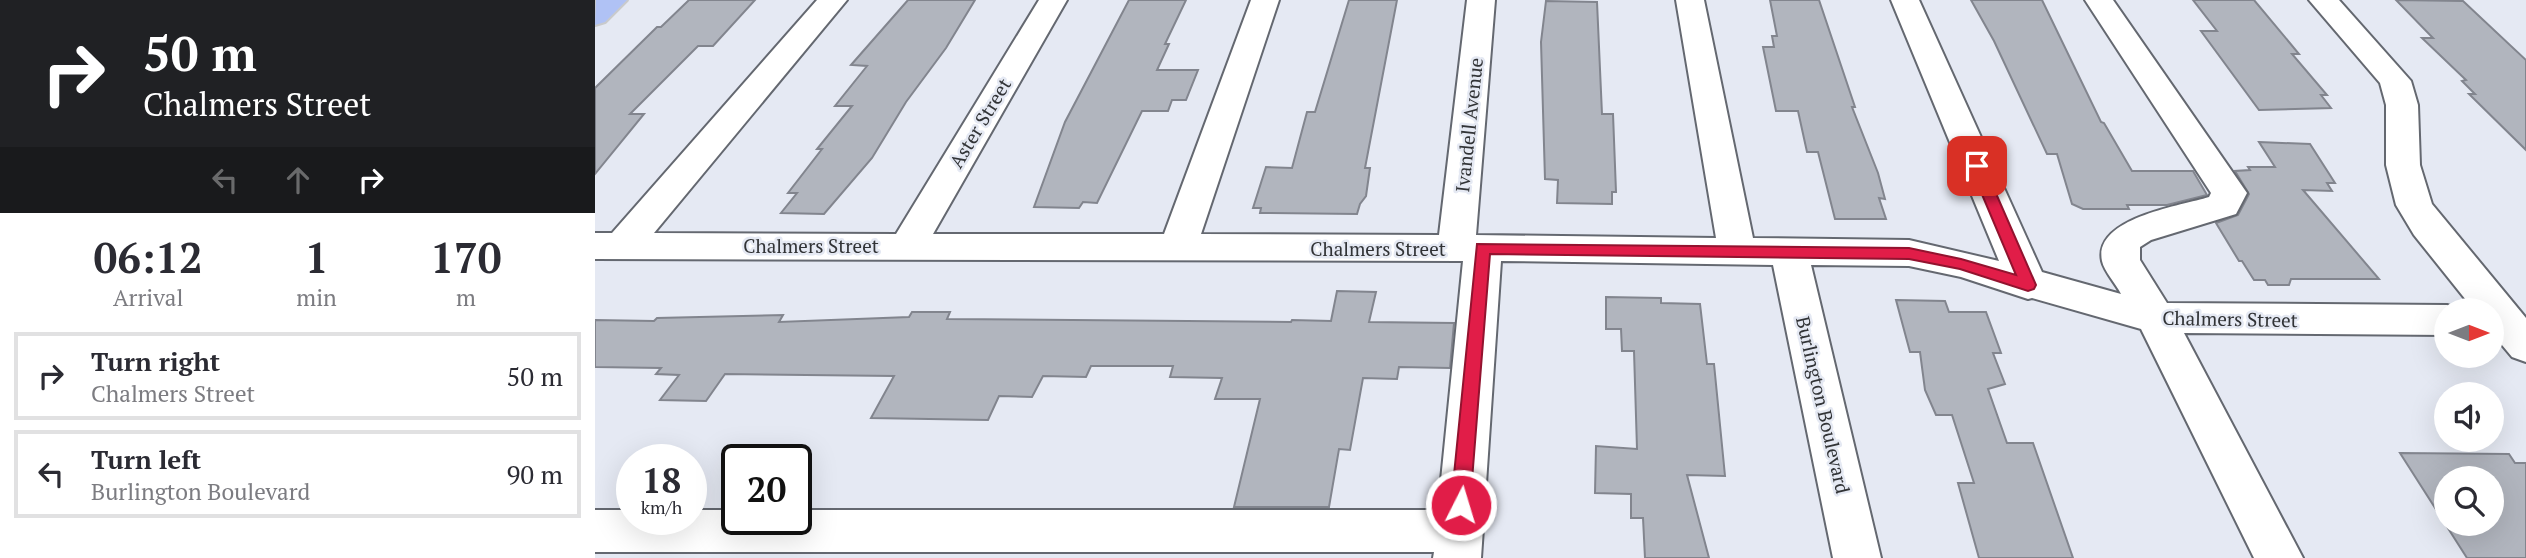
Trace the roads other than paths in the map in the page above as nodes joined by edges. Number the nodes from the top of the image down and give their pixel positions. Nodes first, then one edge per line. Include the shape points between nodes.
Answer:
1 (613, 0) edge
2 (833, 0) edge
3 (1053, 0) edge
4 (1265, 0) edge
5 (1481, 0) edge
6 (1690, 0) edge
7 (1905, 0) edge
8 (2099, 0) edge
9 (2323, 0) edge
10 (595, 16) edge
11 (609, 246) edge
12 (907, 246) junction
13 (1178, 248) junction
14 (1470, 249) junction
15 (1737, 251) junction
16 (1789, 251) junction
17 (2028, 285) junction
18 (2155, 318) junction
19 (2434, 320) edge
20 (2512, 327) edge
21 (595, 531) edge
22 (1458, 544) edge
23 (1857, 558) edge
24 (2279, 558) edge

1 - 10 main road
2 - 11 street
3 - 12 street, Aster Street
4 - 13 street
5 - 14 street, Ivandell Avenue
6 - 15 street
7 - 17 street
8 - 18 street via 2229,193 2223,205 2138,231 2122,242 2121,261
9 - 20 street via 2395,82 2402,105 2403,165 2414,205
11 - 12 street, Chalmers Street
12 - 13 street, Chalmers Street
13 - 14 street, Chalmers Street
14 - 15 street, Chalmers Street
14 - 22 street, Ivandell Avenue
15 - 16 street, Chalmers Street
16 - 17 street, Chalmers Street via 1909,253
16 - 23 street, Burlington Boulevard
17 - 18 street, Chalmers Street
18 - 19 street, Chalmers Street
18 - 24 street
21 - 22 street

